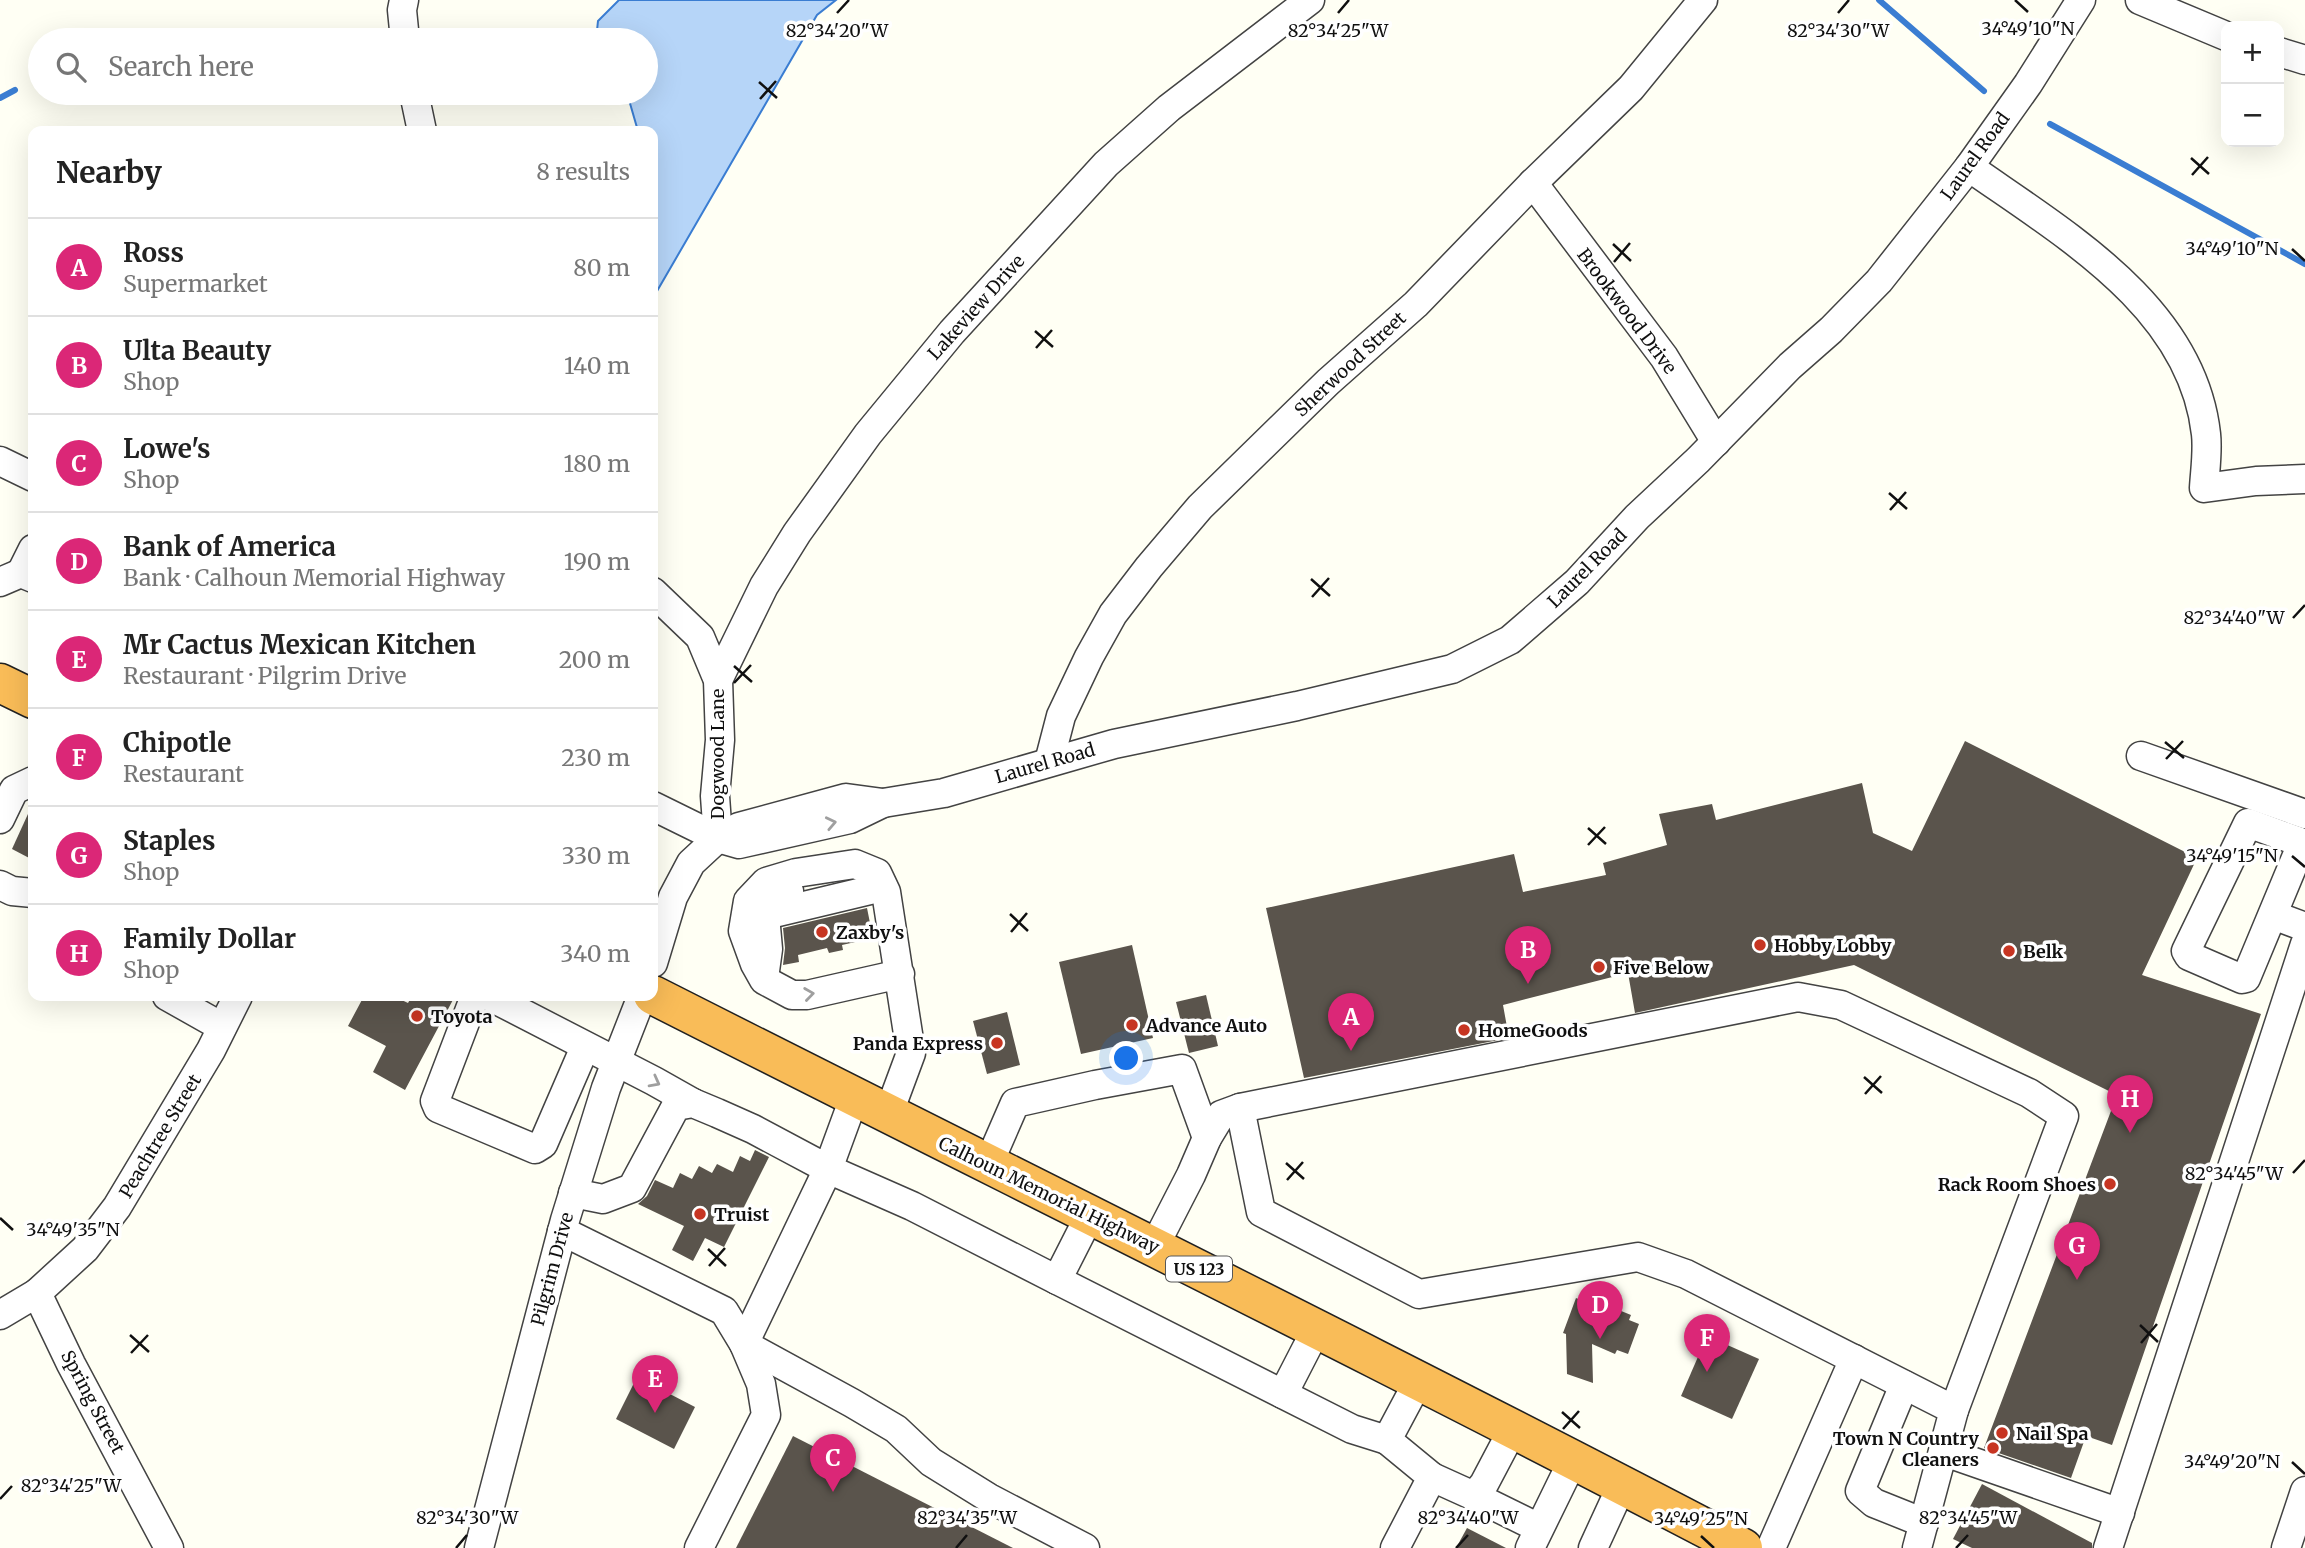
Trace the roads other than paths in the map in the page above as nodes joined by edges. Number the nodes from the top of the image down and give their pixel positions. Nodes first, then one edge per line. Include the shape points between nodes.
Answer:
1 (404, 0) edge
2 (1310, 0) edge
3 (1703, 0) edge
4 (2081, 0) edge
5 (2140, 0) edge
6 (404, 28) edge
7 (2221, 34) edge
8 (2284, 54) edge
9 (2305, 60) edge
10 (417, 105) edge
11 (421, 126) edge
12 (1969, 167) junction
13 (1532, 183) junction
14 (1716, 442) junction
15 (0, 461) edge
16 (28, 475) edge
17 (2305, 479) edge
18 (658, 598) edge
19 (718, 680) junction
20 (2141, 756) dead end
21 (1049, 762) junction
22 (28, 783) edge
23 (883, 803) junction
24 (658, 808) edge
25 (2305, 814) edge
26 (0, 819) edge
27 (786, 833) junction
28 (718, 838) junction
29 (796, 873) junction
30 (880, 880) junction
31 (0, 885) edge
32 (28, 893) edge
33 (2273, 915) junction
34 (2305, 928) edge
35 (2305, 944) edge
36 (658, 946) edge
37 (899, 968) junction
38 (764, 980) junction
39 (658, 998) edge
40 (176, 1001) edge
41 (235, 1001) edge
42 (473, 1001) edge
43 (498, 1001) edge
44 (640, 1001) edge
45 (222, 1027) junction
46 (585, 1047) junction
47 (616, 1063) junction
48 (854, 1098) junction
49 (693, 1103) junction
50 (1240, 1108) junction
51 (888, 1115) junction
52 (1207, 1138) junction
53 (988, 1165) junction
54 (828, 1169) junction
55 (573, 1193) junction
56 (1090, 1216) junction
57 (562, 1231) junction
58 (1154, 1247) junction
59 (1057, 1279) junction
60 (37, 1293) junction
61 (0, 1315) edge
62 (1317, 1328) junction
63 (744, 1344) junction
64 (1854, 1359) junction
65 (1419, 1380) junction
66 (1904, 1385) junction
67 (1283, 1394) junction
68 (1954, 1410) junction
69 (1513, 1429) junction
70 (1387, 1440) junction
71 (1945, 1452) junction
72 (1573, 1460) junction
73 (1432, 1477) junction
74 (1622, 1486) junction
75 (2305, 1491) edge
76 (1474, 1496) junction
77 (2120, 1513) junction
78 (1535, 1538) edge
79 (1703, 1539) edge
80 (1921, 1541) edge
81 (169, 1548) edge
82 (479, 1548) edge
83 (699, 1548) edge
84 (1085, 1548) edge
85 (1395, 1548) edge
86 (1593, 1548) edge
87 (1743, 1548) edge
88 (1771, 1548) edge
89 (2108, 1548) edge
90 (2286, 1548) edge

1 - 6 street
2 - 19 street, Lakeview Drive via 1169,108 1107,164 952,332 868,434 797,533 764,586
3 - 13 street, Sherwood Street via 1630,88
4 - 12 street, Laurel Road
5 - 7 street
8 - 9 street
10 - 11 street
12 - 14 street, Laurel Road via 1879,281
12 - 17 street via 2114,273 2171,337 2193,379 2206,435 2204,488
13 - 14 street, Brookwood Drive via 1664,357
13 - 21 street, Sherwood Street via 1416,304 1200,507 1149,567 1113,614 1089,657 1060,716
14 - 21 street, Laurel Road via 1577,582 1510,640 1452,669
15 - 16 street
18 - 19 street, Dogwood Lane via 701,637
19 - 28 street, Dogwood Lane
20 - 25 street
21 - 23 street, Laurel Road via 944,793
22 - 26 street via 14,790
27 -> 23 street, Laurel Road via 850,819
23 - 28 street, Laurel Road via 846,798 739,827
24 - 28 street
27 - 28 street, Laurel Road via 739,844
27 - 29 street
28 - 36 street, Dogwood Lane via 691,863 673,897
29 - 30 street via 855,864
29 - 38 street via 766,882 748,901 743,931
30 - 37 street
30 - 38 street via 766,915
31 - 32 street
33 - 33 street via 2301,844 2248,823 2187,954 2244,979
33 - 34 street
35 - 77 street
38 -> 37 street via 792,995 807,995
37 - 51 street via 911,1053
39 - 48 highway, Calhoun Memorial Highway / US 123
40 - 45 street
41 - 45 street, Peachtree Street
42 - 46 street via 435,1101 438,1108 535,1149 543,1144
43 - 46 street
44 - 47 street, Pilgrim Drive
45 - 60 street, Peachtree Street via 117,1208 85,1249
46 - 47 street
47 -> 49 street
47 - 55 street, Pilgrim Drive
48 - 51 highway, Calhoun Memorial Highway / US 123
48 - 54 street
49 - 54 street
49 - 55 street via 676,1106 632,1188 603,1199
50 - 52 street via 1221,1115
50 - 64 street via 1261,1212 1419,1294 1638,1257 1686,1273
50 - 68 street via 1798,997 1841,1005 2029,1093 2064,1116
51 - 53 highway, Calhoun Memorial Highway / US 123
52 - 53 street via 1182,1069 1015,1103
52 - 58 street
53 - 56 highway, Calhoun Memorial Highway / US 123
54 - 59 street
54 - 63 street
55 - 57 street, Pilgrim Drive
56 - 58 highway, Calhoun Memorial Highway / US 123
56 - 59 street
57 - 63 street via 724,1311
57 - 82 street, Pilgrim Drive
58 - 62 highway, Calhoun Memorial Highway / US 123
59 - 67 street
60 - 61 street, Peachtree Street
60 - 81 street, Spring Street
62 - 65 highway, Calhoun Memorial Highway / US 123
62 - 67 street
63 - 83 street via 761,1384 766,1415
63 - 84 street via 896,1429 930,1462 989,1498
64 - 66 street
64 - 88 street
65 - 69 highway, Calhoun Memorial Highway / US 123
65 - 70 street
66 - 68 street
66 - 80 street via 1860,1491
67 - 70 street via 1352,1429
68 - 71 street
69 - 72 highway, Calhoun Memorial Highway / US 123
69 - 76 street
70 - 73 street
71 - 77 street
71 - 80 street
72 - 74 highway, Calhoun Memorial Highway / US 123
72 - 78 street
73 - 76 street
73 - 85 street
74 - 79 highway, Calhoun Memorial Highway / US 123
74 - 86 street
75 - 90 street
76 - 78 street
77 - 89 street
79 - 87 highway, Calhoun Memorial Highway / US 123

